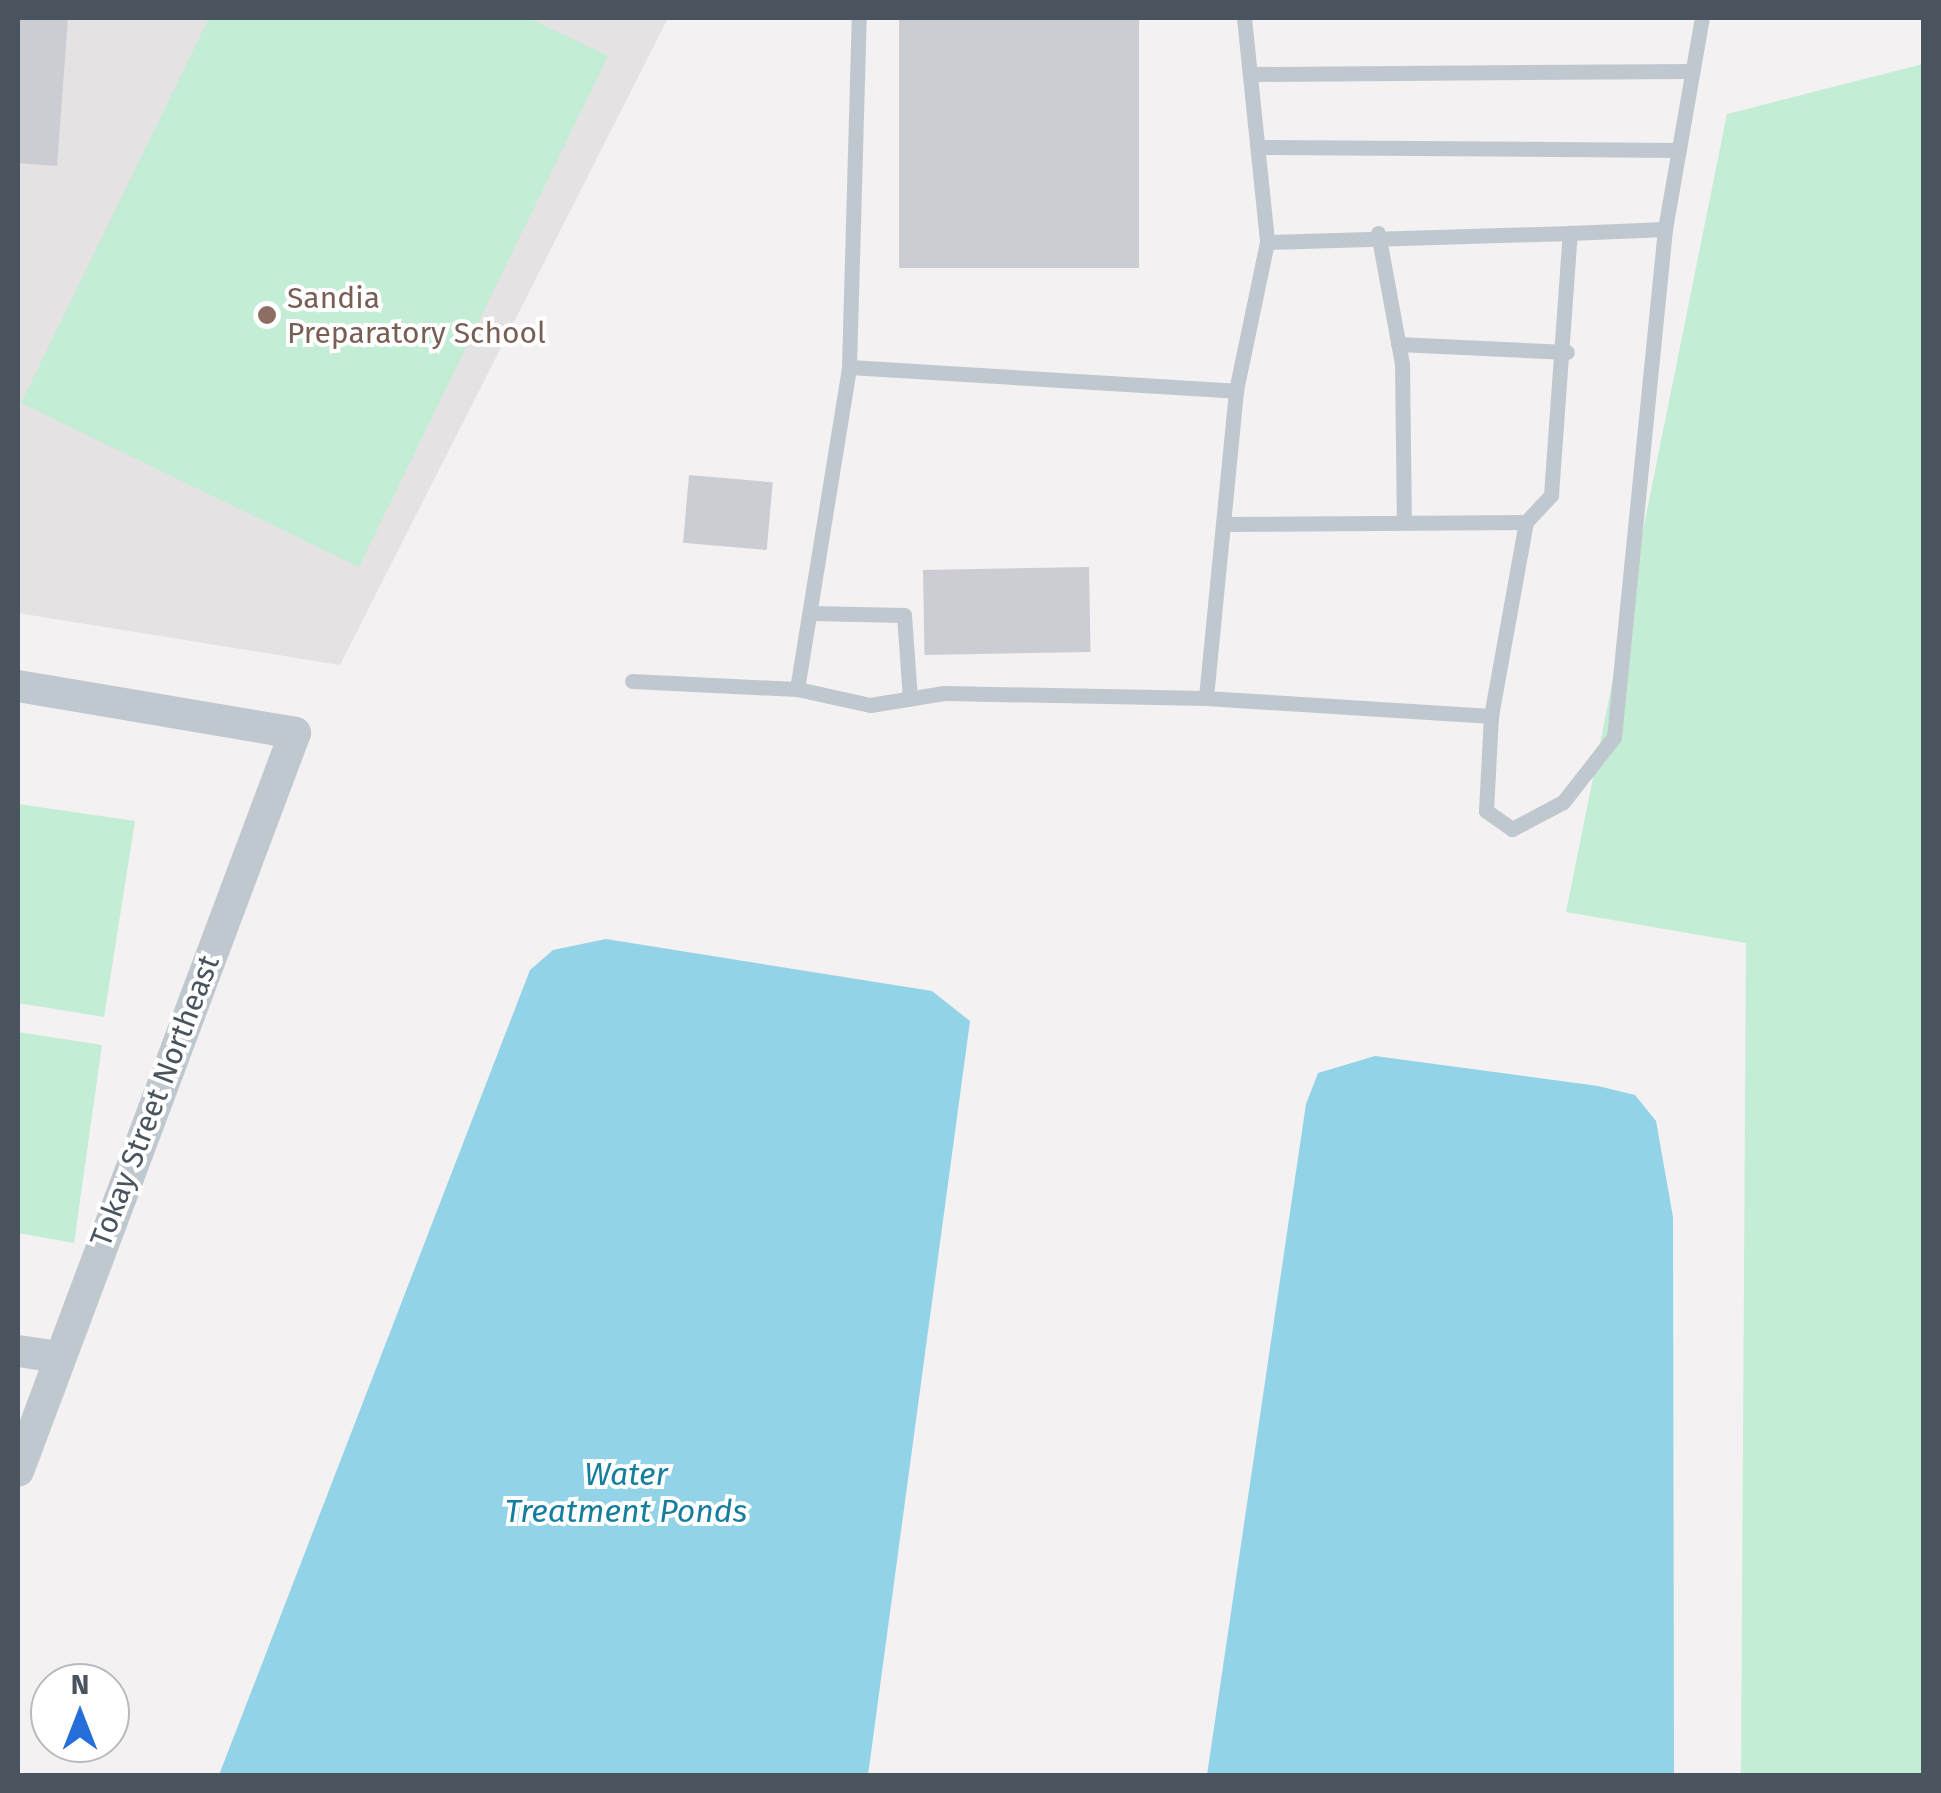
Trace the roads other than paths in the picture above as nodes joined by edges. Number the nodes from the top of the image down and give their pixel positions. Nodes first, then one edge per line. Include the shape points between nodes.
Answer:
1 (859, 18) edge
2 (1244, 18) edge
3 (1702, 18) edge
4 (1692, 71) junction
5 (1253, 74) junction
6 (1263, 146) junction
7 (1679, 150) junction
8 (1664, 229) junction
9 (1378, 233) junction
10 (1570, 233) junction
11 (1267, 242) junction
12 (1398, 344) junction
13 (1567, 352) junction
14 (850, 367) junction
15 (1236, 391) junction
16 (1404, 520) junction
17 (1526, 522) junction
18 (1223, 524) junction
19 (810, 613) junction
20 (632, 682) dead end
21 (18, 686) edge
22 (797, 689) junction
23 (1206, 698) junction
24 (910, 699) junction
25 (1491, 716) junction
26 (18, 1352) edge
27 (58, 1358) junction
28 (18, 1470) edge

1 - 14 lane
2 - 5 lane
3 - 4 lane
4 - 5 lane
4 - 7 lane
5 - 6 lane
6 - 7 lane
6 - 11 lane
7 - 8 lane
8 - 10 lane
8 - 25 lane via 1614,737 1564,802 1512,829 1486,811
9 - 10 lane
9 - 11 lane
9 - 12 lane
10 - 13 lane
11 - 15 lane
12 - 13 lane
12 - 16 lane
13 - 17 lane via 1551,495
14 - 15 lane
14 - 19 lane
15 - 18 lane
16 - 17 lane
16 - 18 lane
17 - 25 lane
18 - 23 lane
19 - 22 lane
19 - 24 lane via 904,615
20 - 22 lane
21 - 27 street, Tokay Street Northeast via 294,733
22 - 24 lane via 870,705
23 - 24 lane
23 - 25 lane
26 - 27 street
27 - 28 street, Tokay Street Northeast

